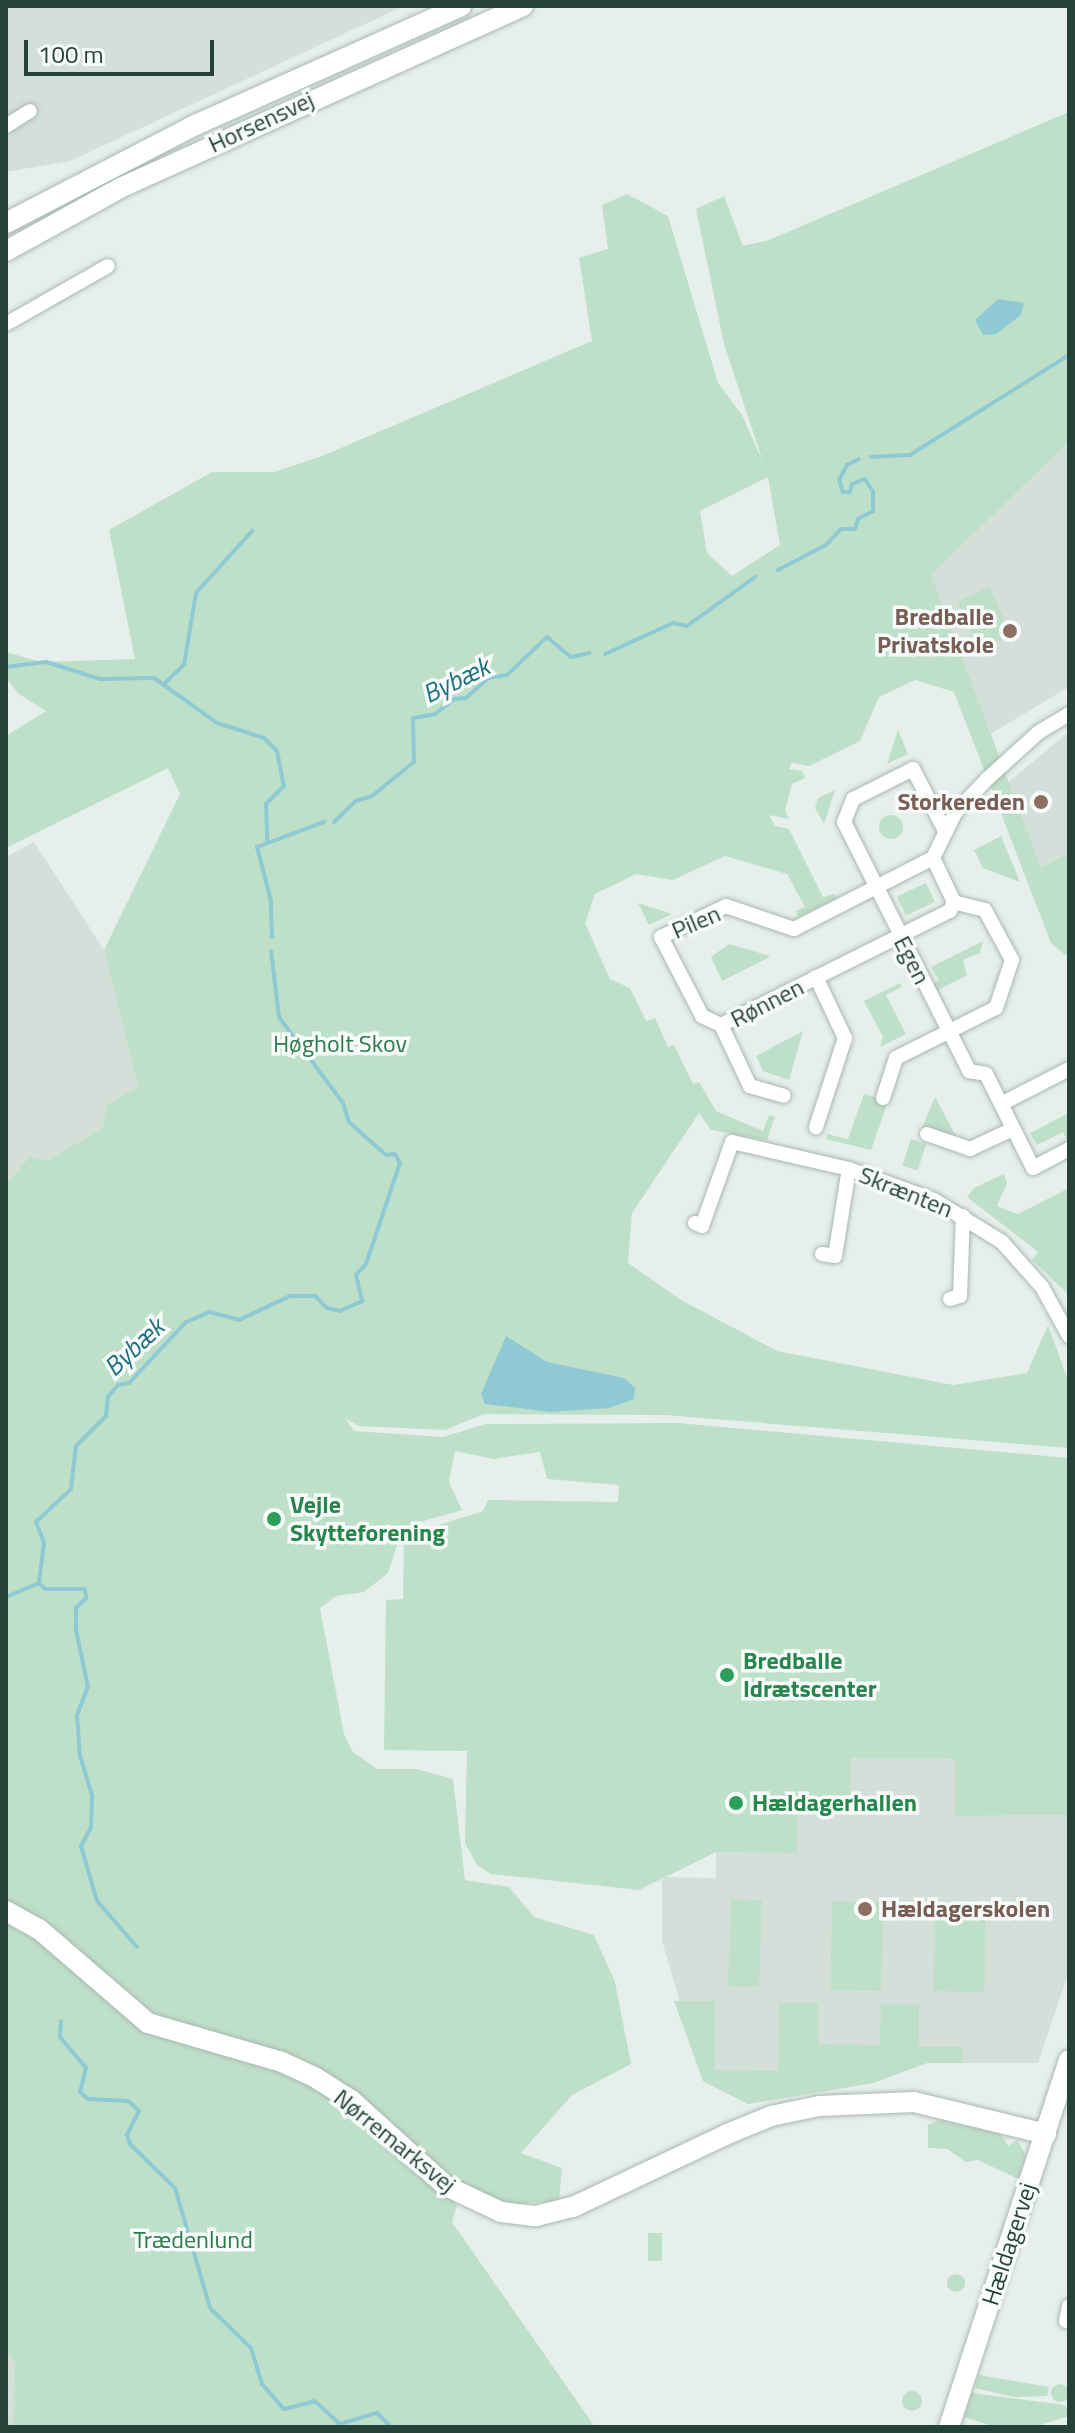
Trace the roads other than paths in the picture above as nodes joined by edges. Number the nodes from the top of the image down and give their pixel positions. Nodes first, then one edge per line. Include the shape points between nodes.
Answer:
1 (461, 6) edge
2 (523, 6) edge
3 (30, 111) dead end
4 (6, 126) edge
5 (44, 202) junction
6 (6, 212) edge
7 (6, 223) edge
8 (6, 251) edge
9 (108, 266) dead end
10 (6, 324) edge
11 (1069, 714) edge
12 (945, 831) junction
13 (933, 858) junction
14 (876, 887) junction
15 (954, 902) junction
16 (901, 935) junction
17 (816, 977) junction
18 (721, 1025) junction
19 (948, 1032) junction
20 (1069, 1069) edge
21 (784, 1096) dead end
22 (883, 1098) dead end
23 (1001, 1104) junction
24 (816, 1127) dead end
25 (1013, 1129) junction
26 (927, 1134) dead end
27 (1069, 1149) edge
28 (849, 1169) junction
29 (963, 1216) junction
30 (695, 1223) dead end
31 (822, 1254) dead end
32 (950, 1299) dead end
33 (1069, 1336) edge
34 (6, 1911) edge
35 (1069, 2060) edge
36 (1046, 2134) junction
37 (949, 2427) edge

1 - 5 street, Horsensvej via 191,127
2 - 8 street, Horsensvej via 120,188
3 - 4 street
5 - 6 street
5 - 7 street, Horsensvej
9 - 10 street
11 - 12 street via 1039,732 986,780
12 - 13 street
12 - 14 street, Egen via 913,769 853,799 844,822
13 - 14 street
13 - 15 street
14 - 16 street, Egen
14 - 18 street, Pilen via 794,929 726,906 661,937 702,1016
15 - 16 street, Rønnen via 950,911
15 - 19 street via 985,910 1012,960 996,1008
16 - 17 street, Rønnen
16 - 19 street, Egen
17 - 18 street, Rønnen
17 - 24 street, Rønnen via 845,1038
18 - 21 street, Rønnen via 750,1086
19 - 22 street via 896,1058
19 - 23 street, Egen via 969,1071 986,1074
20 - 23 street
23 - 25 street, Egen
25 - 26 street via 970,1149
25 - 27 street, Egen via 1033,1168
28 - 29 street, Skrænten
28 - 30 street, Skrænten via 732,1142 702,1226
28 - 31 street, Skrænten via 835,1256
29 - 32 street, Skrænten via 960,1296
29 - 33 street, Skrænten via 1026,1265 1063,1318
34 - 36 street, Nørremarksvej via 39,1929 148,2023 282,2062 316,2078 351,2100 446,2186 501,2212 536,2216 573,2207 771,2116 819,2106 914,2102
35 - 36 street, Hældagervej
36 - 37 street, Hældagervej

